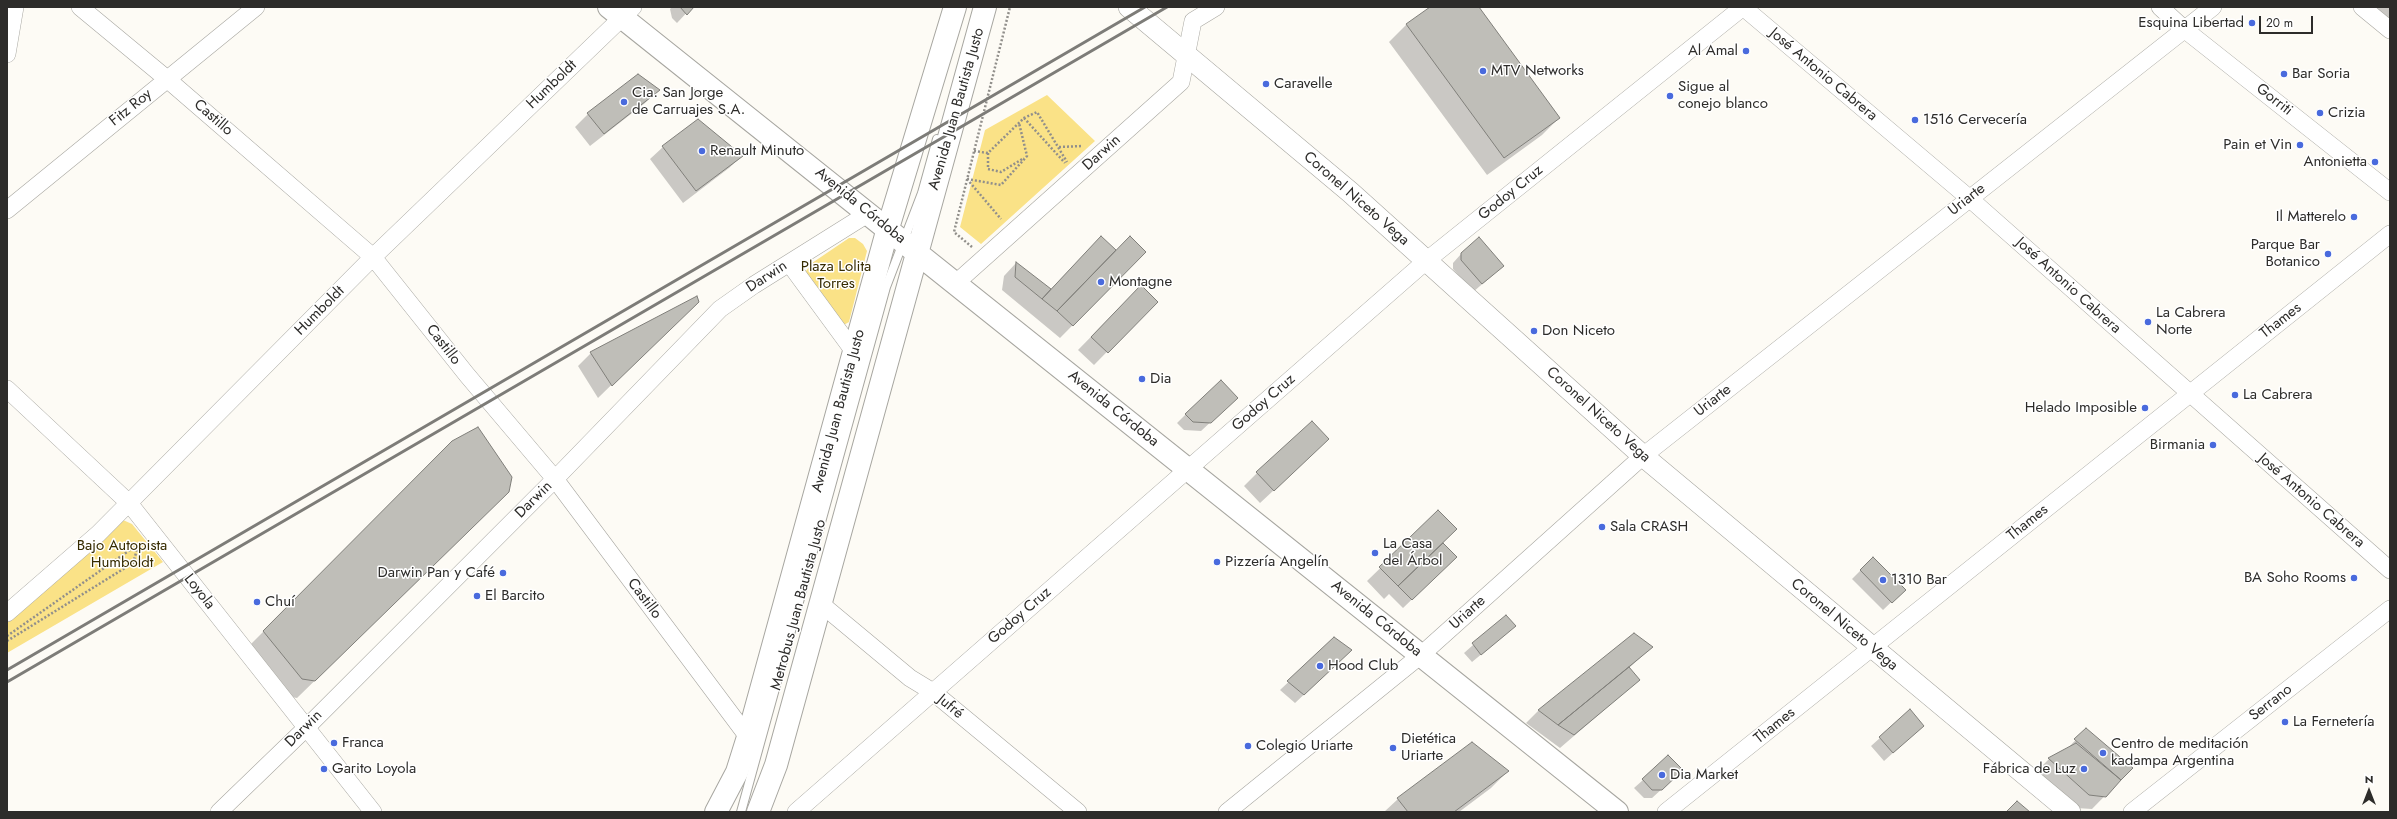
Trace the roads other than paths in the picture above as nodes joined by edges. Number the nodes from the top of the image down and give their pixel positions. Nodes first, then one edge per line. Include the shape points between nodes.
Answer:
1 (15, 7) edge
2 (80, 7) edge
3 (256, 7) edge
4 (955, 7) edge
5 (985, 7) edge
6 (1216, 7) edge
7 (1743, 7) edge
8 (2160, 7) edge
9 (2213, 7) edge
10 (2362, 7) edge
11 (1131, 8) edge
12 (621, 11) edge
13 (2184, 29) junction
14 (2390, 30) edge
15 (7, 54) edge
16 (1186, 56) junction
17 (167, 79) junction
18 (939, 132) dead end
19 (2390, 192) edge
20 (1969, 198) junction
21 (7, 210) edge
22 (869, 213) junction
23 (2390, 234) edge
24 (903, 240) junction
25 (374, 257) junction
26 (1426, 261) junction
27 (788, 263) junction
28 (956, 283) junction
29 (855, 353) junction
30 (7, 389) edge
31 (2189, 394) junction
32 (1643, 456) junction
33 (1188, 469) junction
34 (555, 479) junction
35 (129, 503) junction
36 (2390, 570) edge
37 (821, 604) junction
38 (2390, 609) edge
39 (7, 614) edge
40 (1872, 649) junction
41 (1421, 656) junction
42 (933, 692) junction
43 (306, 728) junction
44 (748, 737) junction
45 (1229, 811) edge
46 (218, 812) edge
47 (373, 812) edge
48 (716, 812) edge
49 (741, 812) edge
50 (758, 812) edge
51 (796, 812) edge
52 (1078, 812) edge
53 (1617, 812) edge
54 (1666, 812) edge
55 (2070, 812) edge
56 (2132, 812) edge

1 - 15 street
2 - 17 street, Castillo
3 - 17 street, Fitz Roy
4 - 24 main road, Avenida Juan Bautista Justo
5 - 24 main road, Avenida Juan Bautista Justo
6 - 16 street, Darwin via 1193,21
7 - 20 street, José Antonio Cabrera
7 - 26 street, Godoy Cruz
8 - 13 street, Gorriti
9 - 13 street, Uriarte
10 - 14 street
11 - 16 street, Coronel Niceto Vega
12 - 22 main road, Avenida Córdoba
12 - 25 street, Humboldt
13 - 19 street, Gorriti
13 - 20 street, Uriarte
16 - 26 street, Coronel Niceto Vega via 1350,192
16 - 28 street, Darwin via 1180,82
17 - 21 street, Fitz Roy
17 - 25 street, Castillo
18 - 24 lane, Metrobus Juan Bautista Justo via 922,193
20 - 31 street, José Antonio Cabrera
20 - 32 street, Uriarte
22 - 24 main road, Avenida Córdoba
22 - 27 street, Darwin
23 - 31 street, Thames
24 - 28 main road, Avenida Córdoba
24 - 29 main road, Avenida Juan Bautista Justo
24 - 37 main road, Avenida Juan Bautista Justo
24 - 49 lane, Metrobus Juan Bautista Justo via 886,287
25 - 34 street, Castillo
25 - 35 street, Humboldt
26 - 32 street, Coronel Niceto Vega
26 - 33 street, Godoy Cruz
27 - 29 street
27 - 34 street, Darwin via 708,320
28 - 33 main road, Avenida Córdoba
29 - 44 main road, Avenida Juan Bautista Justo
30 - 35 street, Loyola
31 - 36 street, José Antonio Cabrera
31 - 40 street, Thames
32 - 40 street, Coronel Niceto Vega
32 - 41 street, Uriarte
33 - 41 main road, Avenida Córdoba
33 - 42 street, Godoy Cruz
34 - 43 street, Darwin
34 - 44 street, Castillo
35 - 39 street, Humboldt via 67,563
35 - 43 street, Loyola
37 - 42 street, Jufré via 910,678
37 - 50 main road, Avenida Juan Bautista Justo via 776,765
38 - 56 street, Serrano
40 - 54 street, Thames
40 - 55 street, Coronel Niceto Vega
41 - 45 street, Uriarte
41 - 53 main road, Avenida Córdoba
42 - 51 street, Godoy Cruz
42 - 52 street, Jufré
43 - 46 street, Darwin
43 - 47 street, Loyola
44 - 48 main road, Avenida Juan Bautista Justo via 737,772

